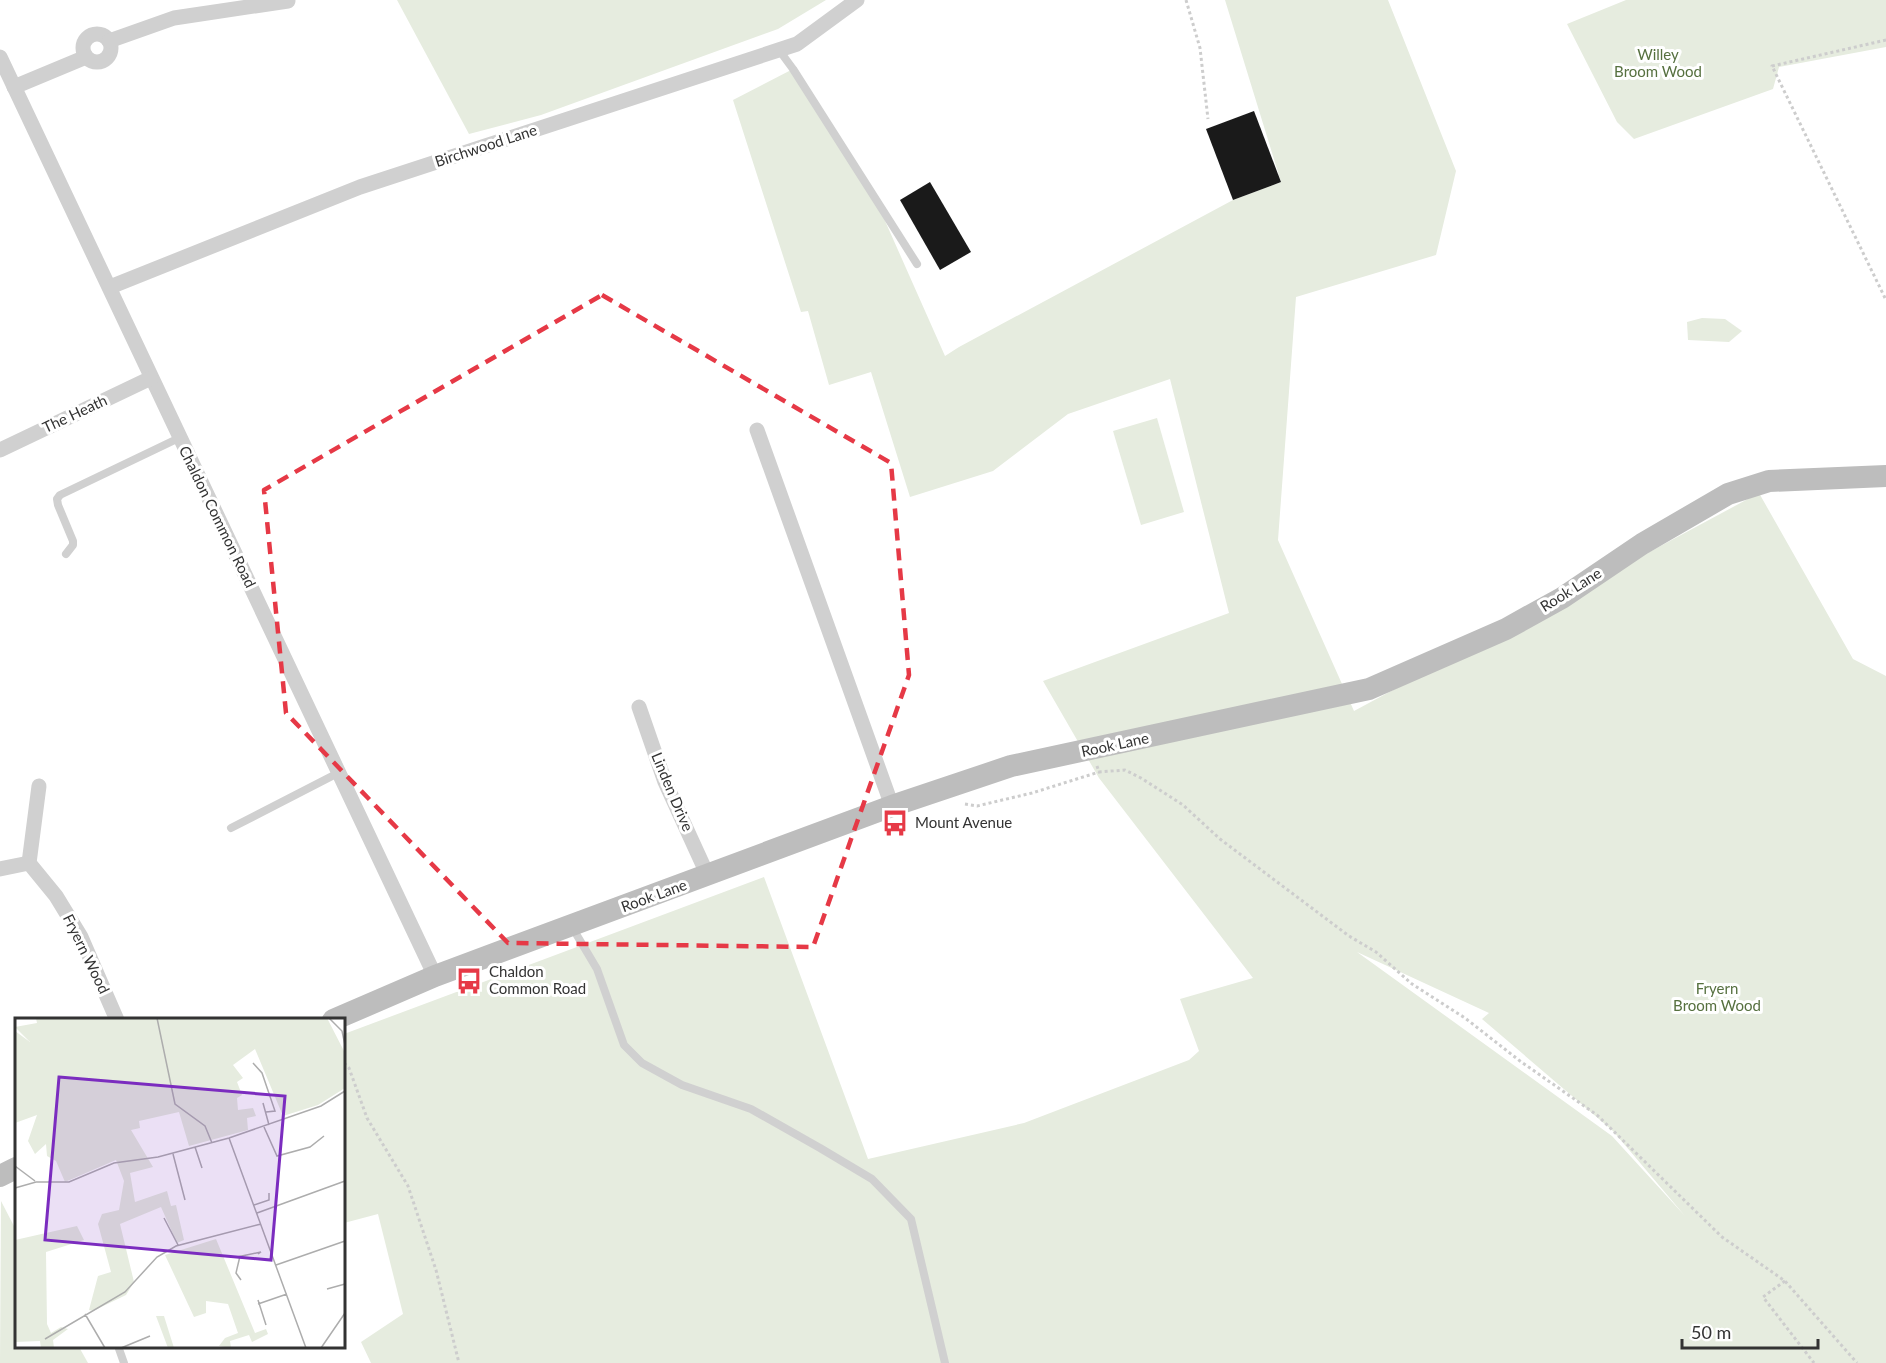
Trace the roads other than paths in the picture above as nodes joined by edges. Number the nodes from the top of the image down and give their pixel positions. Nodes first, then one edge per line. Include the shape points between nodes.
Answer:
1 (857, 0) edge
2 (288, 1) edge
3 (259, 2) edge
4 (779, 50) junction
5 (0, 57) edge
6 (14, 87) junction
7 (917, 264) dead end
8 (110, 287) junction
9 (151, 378) junction
10 (757, 430) dead end
11 (180, 438) junction
12 (0, 450) edge
13 (1886, 476) edge
14 (66, 554) dead end
15 (639, 707) dead end
16 (340, 772) junction
17 (39, 786) dead end
18 (892, 806) junction
19 (231, 828) dead end
20 (29, 863) junction
21 (0, 869) edge
22 (708, 876) junction
23 (572, 926) junction
24 (435, 976) junction
25 (116, 1018) edge
26 (338, 1018) edge
27 (15, 1168) edge
28 (0, 1176) edge
29 (117, 1348) edge
30 (124, 1363) edge
31 (945, 1363) edge

1 - 4 street, Birchwood Lane via 797,44
2 - 3 street
3 - 6 street via 174,18 109,41 111,51 104,61 92,62 86,57
4 - 7 lane
4 - 8 street, Birchwood Lane via 360,187
5 - 6 street, Chaldon Common Road
6 - 8 street, Chaldon Common Road
8 - 9 street, Chaldon Common Road
9 - 11 street, Chaldon Common Road
9 - 12 street, The Heath
10 - 18 street
11 - 14 lane via 60,495 57,505 73,541
11 - 16 street, Chaldon Common Road
13 - 18 main road, Rook Lane via 1769,481 1728,494 1506,629 1369,689 1011,766
15 - 22 street, Linden Drive via 665,782
16 - 19 lane
16 - 24 street, Chaldon Common Road
17 - 20 street
18 - 22 main road, Rook Lane
20 - 21 street
20 - 25 street, Fryern Wood via 56,896 81,937
22 - 23 main road, Rook Lane
23 - 24 main road, Rook Lane
23 - 31 lane via 597,969 624,1044 642,1063 682,1085 751,1109 820,1148 872,1179 910,1219
24 - 26 main road, Rook Lane
27 - 28 main road
29 - 30 lane

